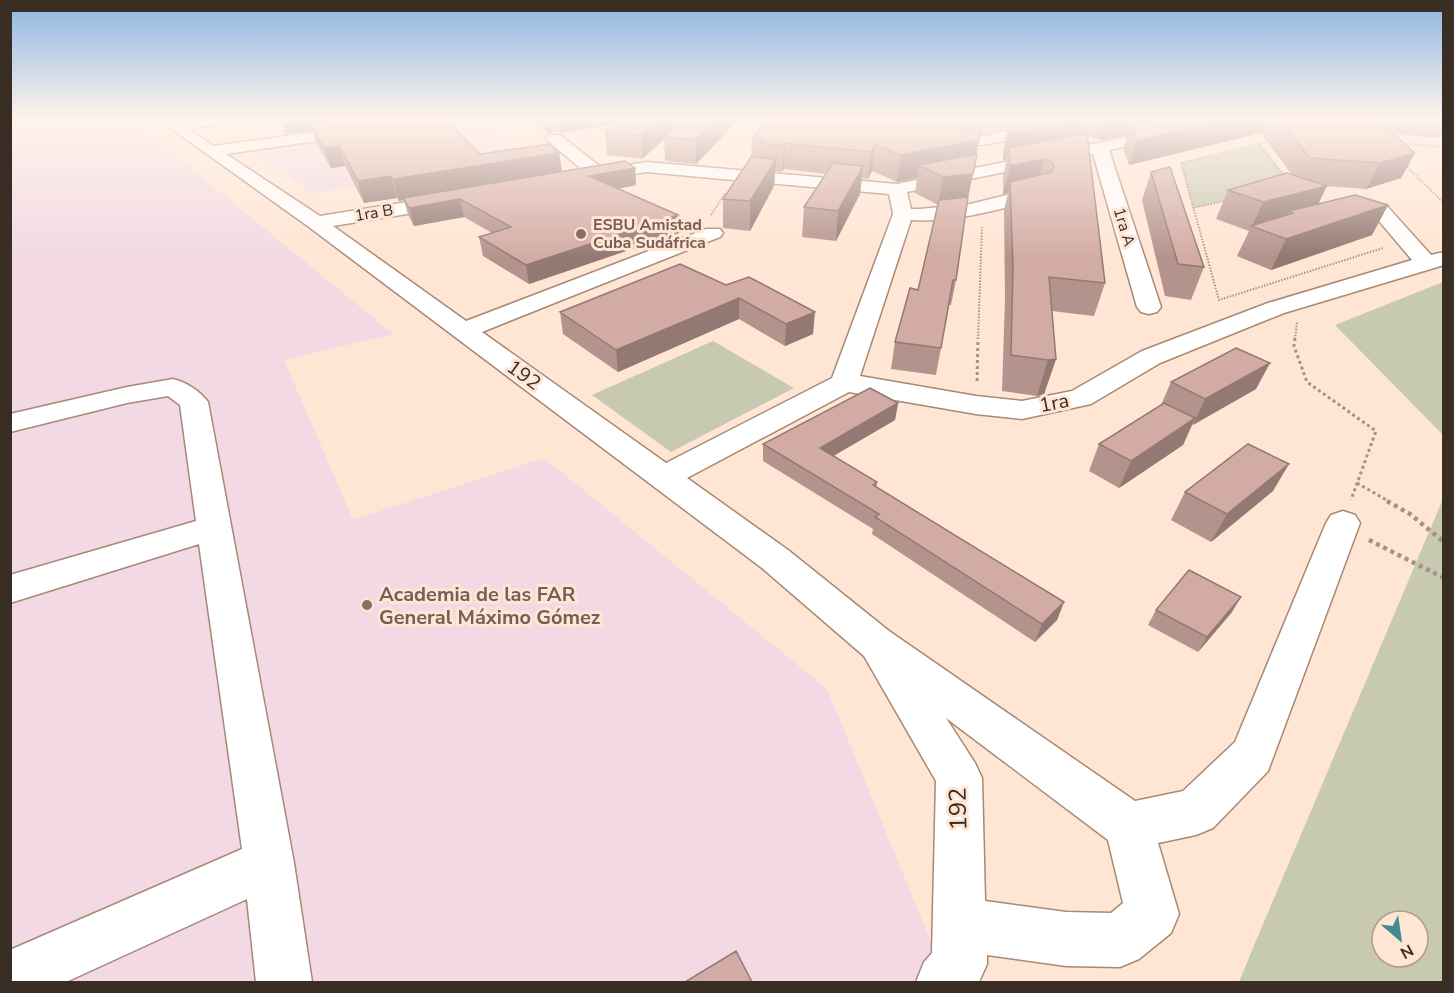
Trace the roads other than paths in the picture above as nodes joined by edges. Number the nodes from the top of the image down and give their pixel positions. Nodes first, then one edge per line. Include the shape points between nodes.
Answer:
1 (231, 165) edge
2 (587, 165) edge
3 (951, 165) edge
4 (1012, 165) edge
5 (1105, 165) edge
6 (645, 167) joint
7 (993, 169) junction
8 (599, 175) junction
9 (575, 179) edge
10 (897, 189) junction
11 (1036, 194) edge
12 (469, 197) edge
13 (903, 214) junction
14 (1320, 221) edge
15 (316, 223) junction
16 (713, 232) dead end
17 (1435, 261) edge
18 (1149, 307) dead end
19 (463, 331) junction
20 (844, 383) junction
21 (10, 423) edge
22 (663, 477) junction
23 (1343, 523) road end
24 (215, 527) junction
25 (10, 589) edge
26 (875, 642) junction
27 (1129, 826) junction
28 (270, 863) junction
29 (954, 957) edge
30 (10, 979) edge
31 (284, 982) edge

1 - 15 street, 192
2 - 8 street
3 - 7 street
4 - 7 street
5 - 18 street, 1ra A
6 - 8 street
6 - 10 street
7 - 10 street
8 - 9 street
10 - 13 street
11 - 13 street via 968,209
12 - 15 street, 1ra B
13 - 20 street
14 - 17 street via 1379,208 1406,240
15 - 19 street, 192
16 - 19 street
17 - 20 street, 1ra via 1276,308 1151,357 1080,398 1022,410
19 - 22 street, 192
20 - 22 street
21 - 24 street via 173,387 194,402
22 - 26 street, 192 via 775,560
23 - 27 street via 1252,756 1196,812
24 - 25 street
24 - 28 street
26 - 27 street, 192
26 - 29 street, 192 via 959,778
27 - 29 street via 1152,914 1120,940 1066,939
28 - 30 street
28 - 31 street

